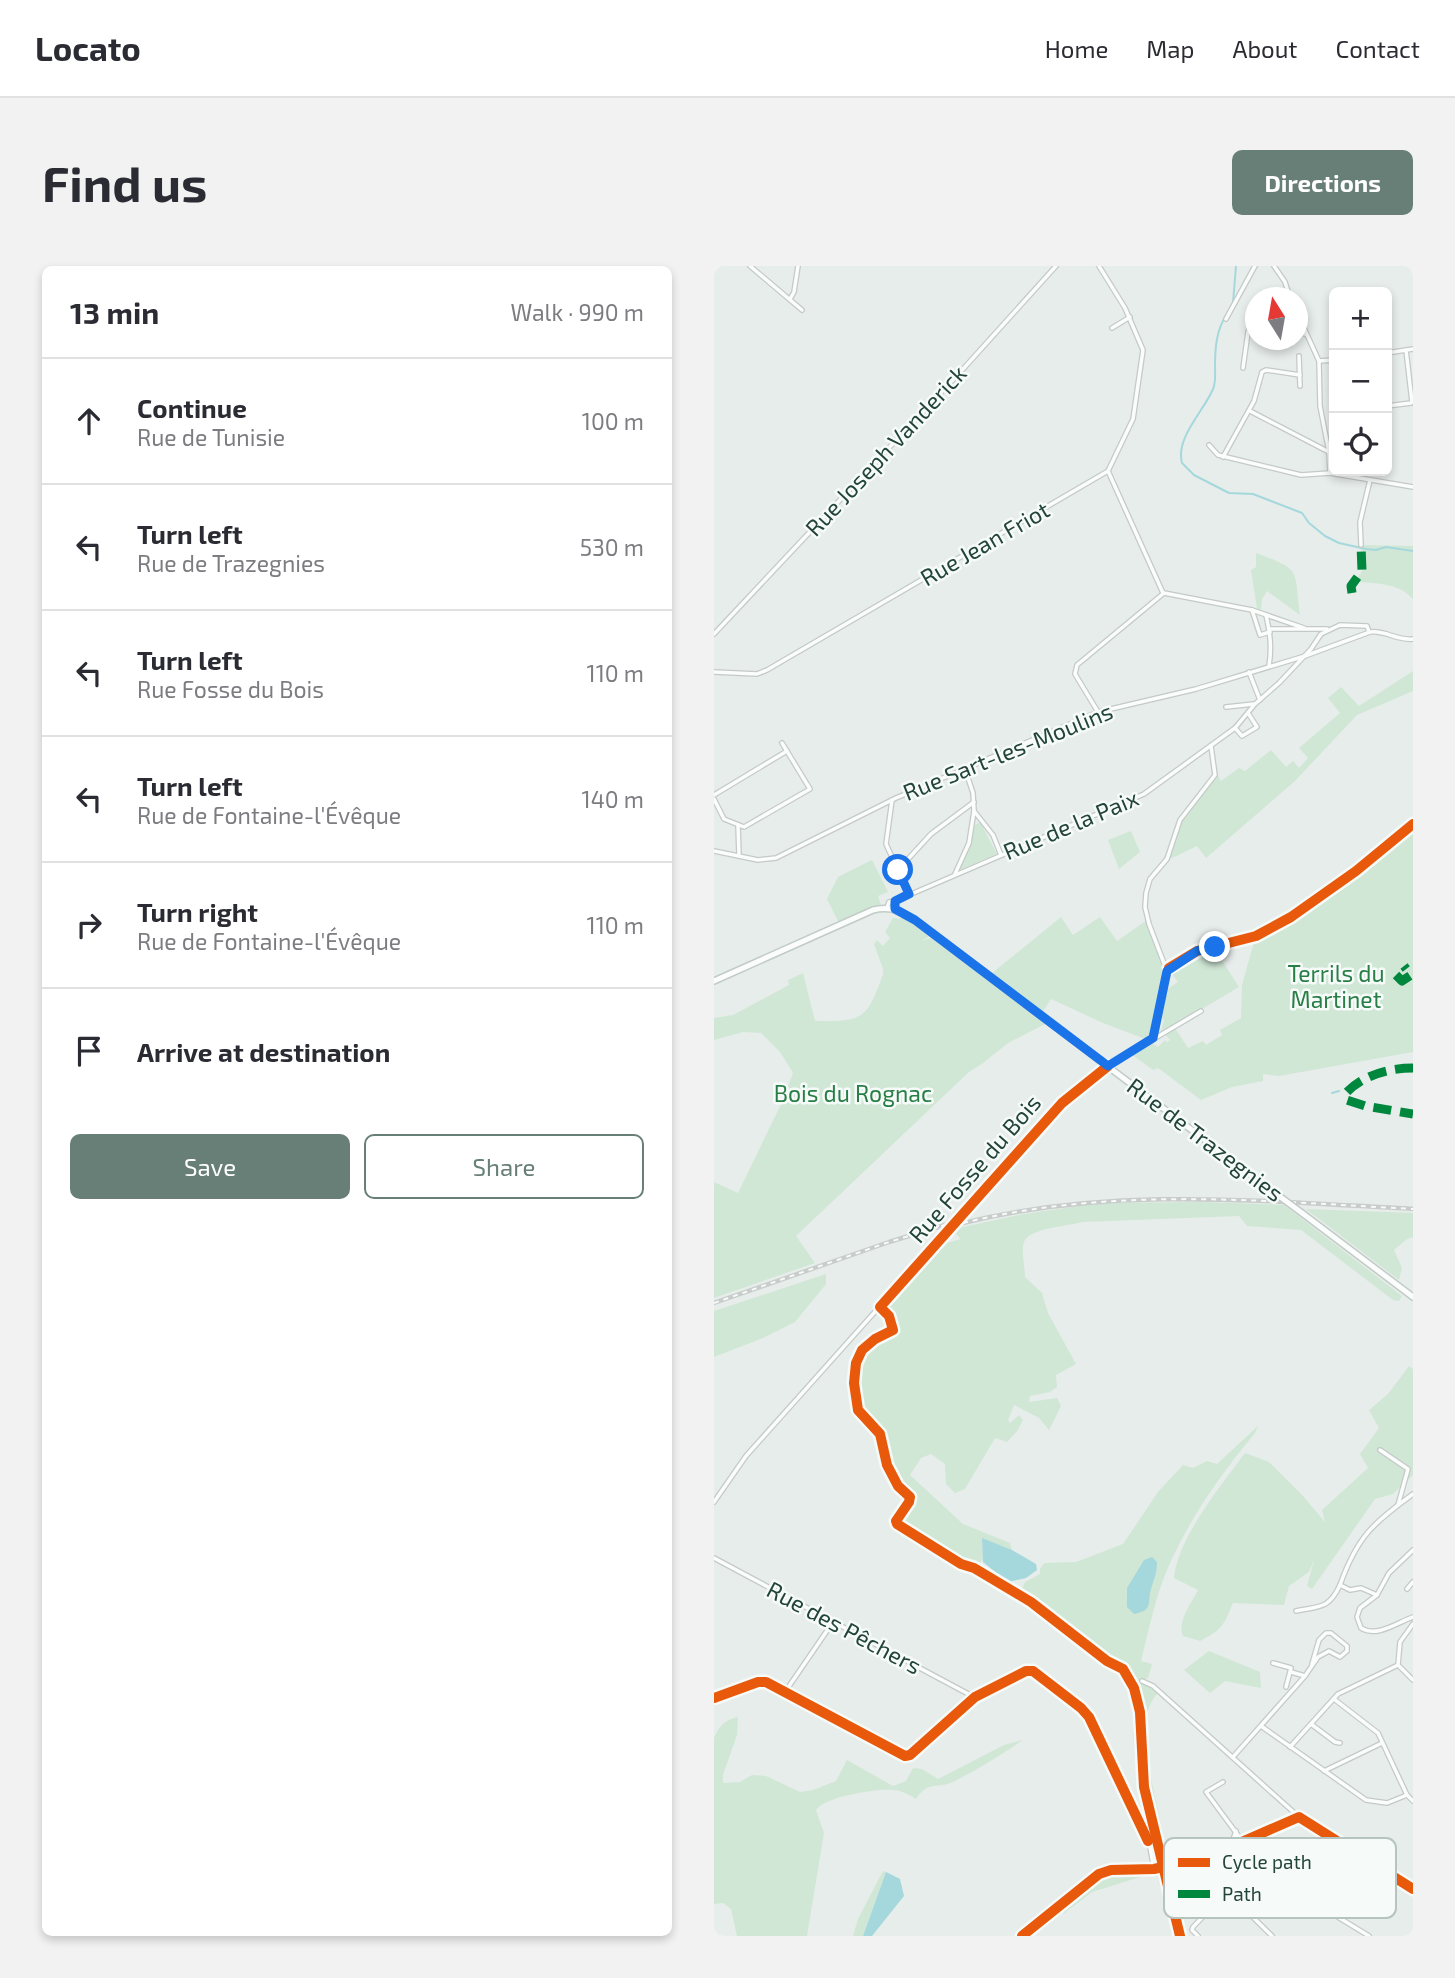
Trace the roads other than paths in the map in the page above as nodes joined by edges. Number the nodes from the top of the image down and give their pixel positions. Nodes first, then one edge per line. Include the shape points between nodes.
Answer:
1 (750, 266) edge
2 (759, 266) edge
3 (798, 266) edge
4 (1056, 266) edge
5 (1099, 266) edge
6 (1255, 266) edge
7 (1274, 266) edge
8 (758, 273) junction
9 (1287, 287) edge
10 (790, 299) junction
11 (802, 310) dead end
12 (1130, 317) junction
13 (1226, 319) dead end
14 (1112, 328) dead end
15 (1308, 336) edge
16 (1413, 349) edge
17 (1246, 350) edge
18 (1406, 350) junction
19 (1392, 352) edge
20 (1299, 356) dead end
21 (1329, 360) edge
22 (1320, 361) junction
23 (1243, 368) dead end
24 (1300, 375) junction
25 (1300, 386) dead end
26 (1412, 402) edge
27 (1392, 405) edge
28 (1250, 411) junction
29 (1209, 445) dead end
30 (1329, 452) joint
31 (1223, 457) junction
32 (1108, 471) junction
33 (1329, 473) edge
34 (1347, 476) edge
35 (1370, 480) junction
36 (1413, 487) edge
37 (1361, 545) dead end
38 (1164, 593) junction
39 (1252, 610) junction
40 (1266, 615) junction
41 (1304, 628) junction
42 (1328, 629) junction
43 (1270, 631) junction
44 (1370, 632) junction
45 (714, 635) edge
46 (1413, 639) edge
47 (1304, 656) junction
48 (1269, 666) junction
49 (714, 672) edge
50 (1249, 672) junction
51 (1260, 700) junction
52 (1255, 704) junction
53 (1226, 707) dead end
54 (1098, 712) junction
55 (1248, 713) junction
56 (1235, 728) junction
57 (782, 743) dead end
58 (1211, 746) junction
59 (787, 751) junction
60 (965, 769) junction
61 (714, 797) edge
62 (892, 800) junction
63 (974, 802) junction
64 (974, 811) junction
65 (738, 825) junction
66 (714, 850) edge
67 (739, 855) junction
68 (1001, 855) junction
69 (898, 870) junction
70 (955, 874) junction
71 (909, 894) junction
72 (895, 901) junction
73 (887, 908) junction
74 (895, 909) junction
75 (714, 981) edge
76 (1201, 1011) dead end
77 (1153, 1038) junction
78 (1108, 1066) junction
79 (1413, 1297) edge
80 (1380, 1450) dead end
81 (1413, 1494) edge
82 (714, 1502) edge
83 (1398, 1505) junction
84 (1413, 1550) edge
85 (714, 1558) edge
86 (1413, 1582) edge
87 (1339, 1584) junction
88 (1407, 1589) dead end
89 (1377, 1595) junction
90 (1296, 1611) dead end
91 (1413, 1617) edge
92 (833, 1622) junction
93 (1413, 1624) edge
94 (1317, 1647) junction
95 (1325, 1652) junction
96 (1273, 1663) dead end
97 (1312, 1664) junction
98 (1398, 1665) junction
99 (1291, 1670) junction
100 (1305, 1676) junction
101 (1413, 1680) edge
102 (1142, 1681) dead end
103 (1286, 1687) dead end
104 (785, 1692) junction
105 (975, 1697) junction
106 (714, 1698) edge
107 (1334, 1699) junction
108 (1311, 1724) junction
109 (1261, 1726) junction
110 (1340, 1743) dead end
111 (1382, 1743) junction
112 (1290, 1747) junction
113 (1233, 1757) junction
114 (1324, 1771) junction
115 (1223, 1782) dead end
116 (1407, 1795) junction
117 (1413, 1801) edge
118 (1299, 1817) junction
119 (1236, 1831) junction
120 (1233, 1838) edge
121 (1240, 1838) edge
122 (1252, 1838) edge
123 (1332, 1838) edge
124 (1164, 1867) edge
125 (1154, 1869) junction
126 (1396, 1878) edge
127 (1413, 1889) edge
128 (1203, 1918) edge
129 (1254, 1918) edge
130 (1338, 1918) edge
131 (1365, 1935) edge
132 (1022, 1936) edge
133 (1198, 1936) edge
134 (1272, 1936) edge

1 - 8 street
2 - 8 street
3 - 10 street
4 - 45 street, Rue Joseph Vanderick
5 - 12 street
6 - 13 street
7 - 9 street
8 - 10 street
10 - 11 street
12 - 14 street
12 - 32 street via 1142,357 1133,419
15 - 22 street
16 - 18 street
17 - 23 street
18 - 19 street
18 - 26 street
20 - 24 street
21 - 22 street
22 - 30 street via 1320,406
24 - 25 street
24 - 28 street via 1262,372
26 - 27 street
28 - 30 street
28 - 31 street
29 - 31 street
31 - 33 street via 1301,475
32 - 38 street
32 - 49 street, Rue Jean Friot via 767,670 757,674
34 - 35 street
35 - 36 street
35 - 37 street via 1360,523
38 - 39 street
38 - 54 street via 1077,665 1075,674
39 - 40 street
39 - 43 street via 1260,635
40 - 41 street
40 - 43 street
41 - 42 street
41 - 43 street
42 - 44 street via 1354,625 1367,626
42 - 47 street, Rue de la Paix
43 - 48 street
44 - 46 street
44 - 47 street, Rue Sart-les-Moulins
47 - 48 street, Rue Sart-les-Moulins
47 - 51 street, Rue de la Paix
48 - 50 street, Rue Sart-les-Moulins
50 - 51 street
50 - 54 street, Rue Sart-les-Moulins
51 - 52 street, Rue de la Paix
52 - 53 street
52 - 55 street, Rue de la Paix
54 - 60 street, Rue Sart-les-Moulins
55 - 56 street, Rue de la Paix
55 - 56 street, Rue de la Paix via 1257,727 1242,736
56 - 58 street, Rue de la Paix
57 - 59 street
58 - 68 street, Rue de la Paix via 1144,794
58 - 77 street via 1215,775 1180,820 1167,859 1150,879 1146,893 1149,924 1168,970
59 - 61 street
59 - 65 street via 810,789 744,827
60 - 62 street, Rue Sart-les-Moulins
60 - 63 street
61 - 65 street via 724,819
62 - 67 street, Rue Sart-les-Moulins via 776,858
62 - 69 street via 886,844
63 - 64 street
63 - 69 street via 931,834
64 - 68 street via 993,835
64 - 70 street via 969,842
65 - 67 street
66 - 67 street, Rue Sart-les-Moulins
68 - 70 street, Rue de la Paix
69 - 71 street
70 - 71 street, Rue de la Paix
71 - 72 street, Rue de la Paix
72 - 73 street, Rue de la Paix
72 - 74 street
73 - 74 main road, Rue de Trazegnies
73 - 75 main road, Rue de Trazegnies via 873,910
74 - 78 main road, Rue de Trazegnies
76 - 77 street, Rue Fosse du Bois
77 - 78 street, Rue Fosse du Bois
78 - 79 main road, Rue de Trazegnies, bridge
78 - 82 street, Rue Fosse du Bois via 1062,1103 746,1456
80 - 83 street via 1408,1469
81 - 83 street
83 - 87 street via 1367,1531 1349,1557
84 - 89 street via 1389,1573
85 - 92 street, Rue des Pêchers
86 - 88 street
87 - 89 street
87 - 90 street via 1325,1605
89 - 91 street via 1357,1613 1358,1623 1366,1631 1377,1632
92 - 104 street
92 - 105 street, Rue des Pêchers
93 - 98 street via 1400,1642
94 - 95 street
94 - 95 street via 1326,1633 1347,1646 1340,1657
94 - 97 street
95 - 97 street
96 - 99 street
97 - 100 street
98 - 101 street
98 - 107 street
99 - 100 street
99 - 103 street
100 - 109 street
102 - 113 street
104 - 105 street via 905,1756
104 - 106 street via 758,1682
105 - 125 street via 1033,1671 1081,1708 1149,1842
107 - 108 street
107 - 111 street via 1374,1729
108 - 110 street
108 - 112 street
109 - 112 street
109 - 113 street
111 - 114 street
111 - 116 street
112 - 114 street
113 - 118 street
114 - 116 street via 1372,1802
115 - 119 street via 1206,1792
116 - 117 street
118 - 122 street
118 - 123 street
119 - 120 street
119 - 121 street
124 - 125 street
125 - 132 street via 1100,1874
126 - 127 street
128 - 133 street via 1192,1930
129 - 134 street
130 - 131 street

